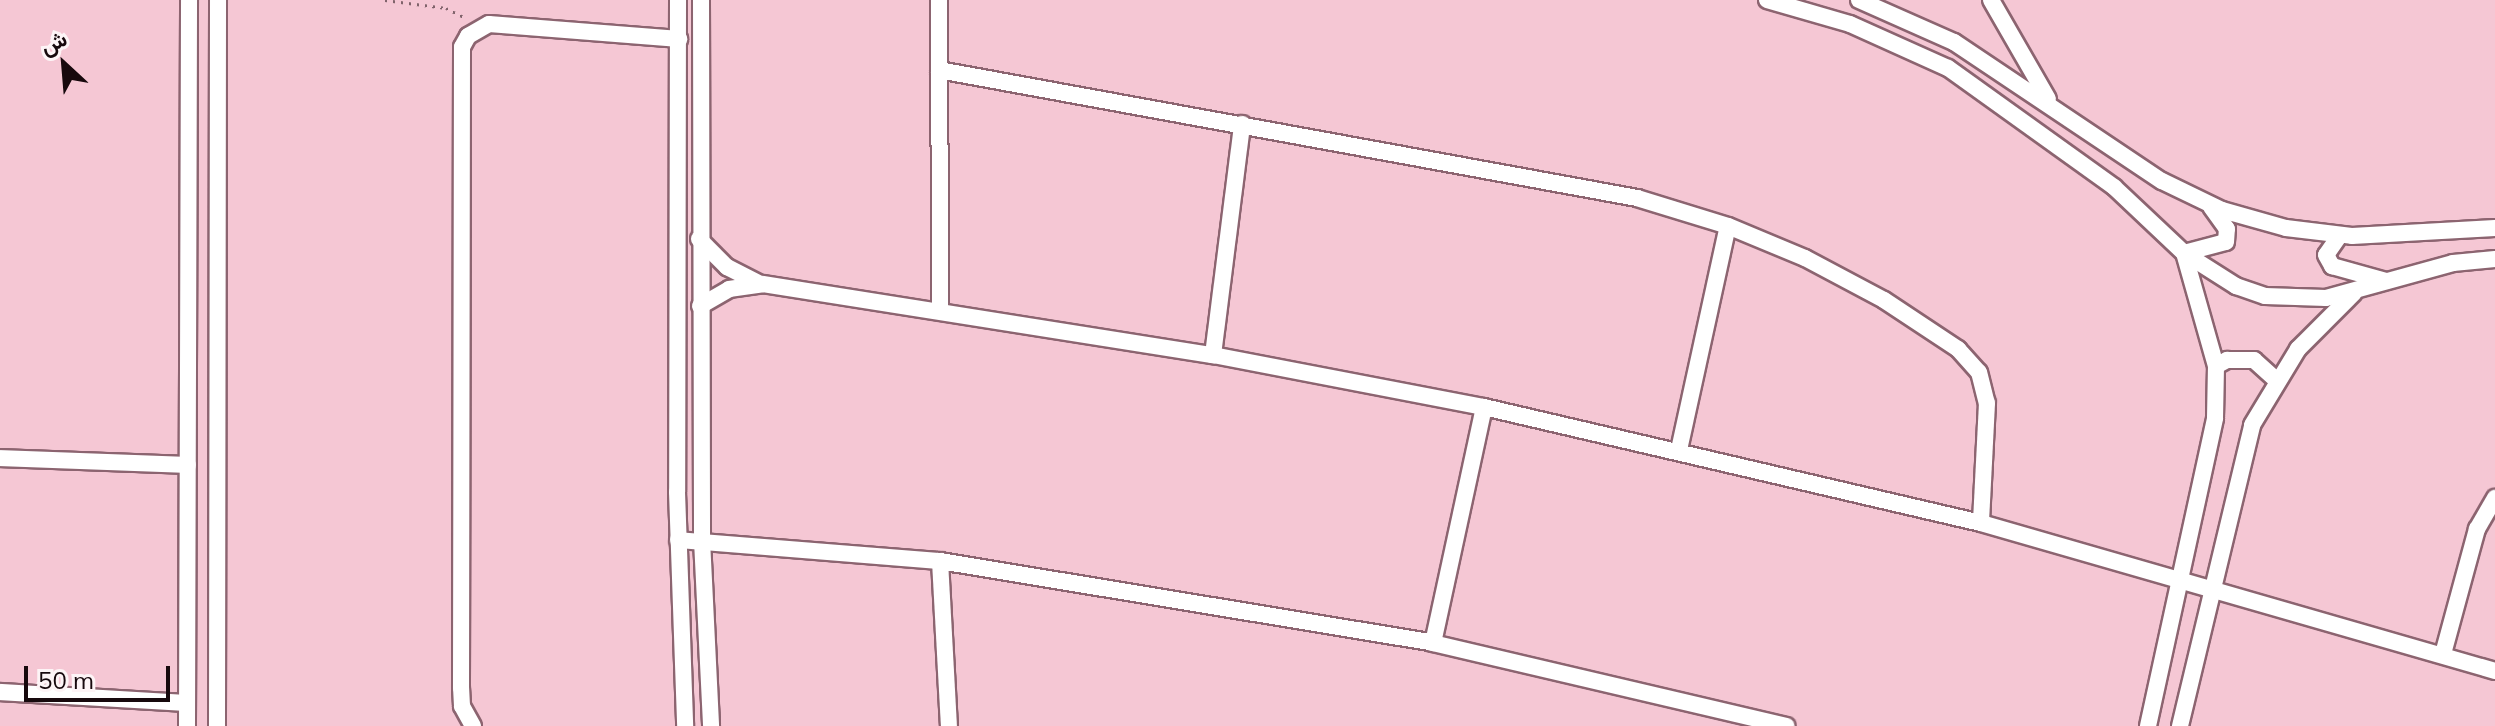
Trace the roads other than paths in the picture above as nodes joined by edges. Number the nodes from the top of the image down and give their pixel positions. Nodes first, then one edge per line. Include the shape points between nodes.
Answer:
1 (189, 0) edge
2 (218, 0) edge
3 (678, 0) edge
4 (701, 0) edge
5 (939, 0) edge
6 (1767, 0) edge
7 (1859, 0) edge
8 (1991, 0) edge
9 (679, 39) junction
10 (939, 70) junction
11 (2053, 108) junction
12 (1242, 124) junction
13 (2209, 204) junction
14 (1728, 226) junction
15 (2495, 228) edge
16 (2340, 235) junction
17 (699, 239) junction
18 (2184, 253) junction
19 (2495, 259) edge
20 (2386, 281) junction
21 (763, 284) junction
22 (2356, 291) junction
23 (700, 306) junction
24 (940, 310) junction
25 (1213, 355) junction
26 (2216, 366) junction
27 (2275, 379) junction
28 (1484, 407) junction
29 (1679, 450) junction
30 (0, 458) edge
31 (188, 465) junction
32 (2495, 498) edge
33 (1981, 523) junction
34 (678, 540) junction
35 (702, 540) junction
36 (940, 561) junction
37 (2184, 578) junction
38 (2214, 586) junction
39 (1433, 643) junction
40 (2443, 654) junction
41 (2495, 671) edge
42 (0, 692) edge
43 (187, 703) junction
44 (187, 726) edge
45 (217, 726) edge
46 (473, 726) edge
47 (685, 726) edge
48 (711, 726) edge
49 (949, 726) edge
50 (1786, 726) edge
51 (2148, 726) edge
52 (2180, 726) edge

1 - 31 street
2 - 45 street
3 - 9 street
4 - 17 street
5 - 10 street
6 - 18 street via 1862,28 1948,68 2114,187
7 - 11 street via 1954,42
8 - 11 street
9 - 34 street
9 - 46 street via 501,25 478,28 462,47 461,688 462,706
10 - 12 street
10 - 24 street
11 - 13 street via 2162,181
12 - 14 street via 1622,195
12 - 25 street
13 - 16 street via 2286,228
13 - 18 street via 2227,229 2226,242
14 - 29 street
14 - 33 street via 1884,300 1970,359 1987,403
15 - 16 street
16 - 20 street via 2326,255 2332,266
17 - 21 street via 727,267
17 - 23 street
18 - 22 street via 2209,272 2265,296 2311,299
18 - 26 street
19 - 20 street via 2453,263
20 - 22 street
21 - 23 street via 729,289
21 - 24 street
22 - 27 street
23 - 35 street
24 - 25 street
25 - 28 street
26 - 27 street via 2227,360 2254,360
26 - 37 street via 2215,418
27 - 38 street via 2252,425
28 - 29 street
28 - 39 street
29 - 33 street
30 - 31 street
31 - 43 street
32 - 40 street via 2477,529
33 - 37 street
34 - 35 street
34 - 47 street
35 - 36 street
35 - 48 street
36 - 39 street
36 - 49 street
37 - 38 street
37 - 51 street
38 - 40 street
38 - 52 street
39 - 50 street
40 - 41 street
42 - 43 street
43 - 44 street

